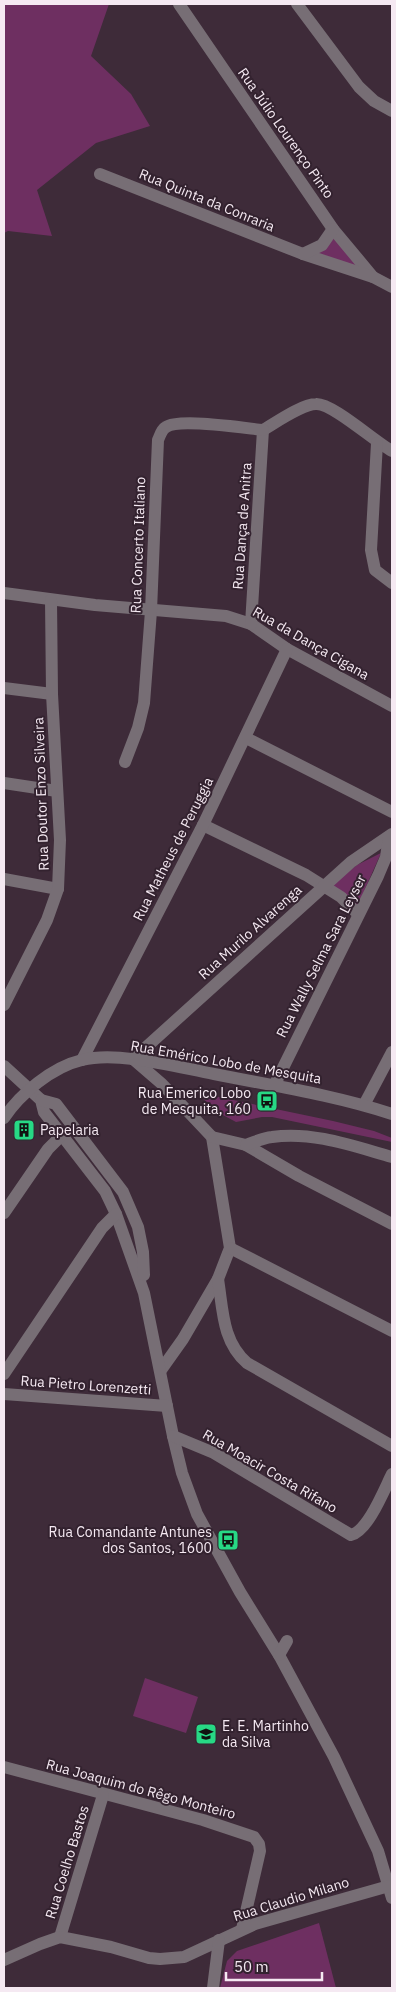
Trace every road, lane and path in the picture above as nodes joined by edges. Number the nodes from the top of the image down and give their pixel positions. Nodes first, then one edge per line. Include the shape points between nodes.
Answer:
1 (179, 4) edge
2 (297, 4) edge
3 (392, 111) edge
4 (100, 174) dead end
5 (333, 229) junction
6 (303, 254) junction
7 (373, 277) junction
8 (392, 287) edge
9 (263, 430) junction
10 (377, 442) junction
11 (392, 450) edge
12 (392, 583) edge
13 (4, 593) edge
14 (50, 600) junction
15 (151, 611) junction
16 (251, 624) junction
17 (287, 650) junction
18 (4, 688) edge
19 (52, 694) junction
20 (392, 706) edge
21 (246, 738) junction
22 (125, 762) dead end
23 (4, 783) edge
24 (57, 791) junction
25 (392, 812) edge
26 (202, 826) junction
27 (390, 836) edge
28 (4, 879) edge
29 (323, 887) junction
30 (58, 889) junction
31 (358, 914) junction
32 (4, 1005) edge
33 (392, 1052) edge
34 (133, 1059) junction
35 (82, 1060) junction
36 (4, 1066) edge
37 (274, 1086) junction
38 (31, 1089) junction
39 (41, 1100) junction
40 (364, 1104) junction
41 (392, 1114) edge
42 (4, 1118) edge
43 (62, 1134) junction
44 (212, 1137) junction
45 (246, 1145) junction
46 (392, 1157) edge
47 (4, 1213) edge
48 (116, 1214) junction
49 (392, 1224) edge
50 (230, 1248) junction
51 (218, 1279) junction
52 (144, 1292) junction
53 (392, 1331) edge
54 (161, 1370) junction
55 (4, 1374) edge
56 (4, 1394) edge
57 (167, 1406) junction
58 (173, 1436) junction
59 (392, 1446) edge
60 (392, 1474) edge
61 (287, 1641) dead end
62 (279, 1654) junction
63 (4, 1767) edge
64 (103, 1795) junction
65 (391, 1892) edge
66 (242, 1929) junction
67 (60, 1937) junction
68 (220, 1940) junction
69 (4, 1960) edge
70 (213, 1988) edge

1 - 5 street, Rua Júlio Lourenço Pinto
2 - 3 street via 359,87
4 - 6 street, Rua Quinta da Conraria
5 - 6 street via 322,245
5 - 7 street, Rua Júlio Lourenço Pinto
6 - 7 street, Rua Quinta da Conraria
7 - 8 street, Rua Quinta da Conraria
9 - 10 street via 304,407 316,404 338,412
9 - 15 street, Rua Concerto Italiano via 181,423 167,426 162,431 158,440
9 - 16 street, Rua Dança de Anitra
10 - 11 street
10 - 12 street via 371,550 375,570
13 - 14 street, Rua da Dança Cigana
14 - 15 street, Rua da Dança Cigana
14 - 19 street, Rua Doutor Enzo Silveira
15 - 16 street, Rua da Dança Cigana via 218,615
15 - 22 street, Rua Concerto Italiano via 144,703
16 - 17 street, Rua da Dança Cigana
17 - 20 street, Rua da Dança Cigana
17 - 21 street, Rua Matheus de Peruggia
18 - 19 street
19 - 24 street, Rua Doutor Enzo Silveira
21 - 25 street
21 - 26 street, Rua Matheus de Peruggia
23 - 24 street
24 - 30 street, Rua Doutor Enzo Silveira
26 - 29 street via 306,875
26 - 35 street, Rua Matheus de Peruggia
27 - 29 street, Rua Murilo Alvarenga via 351,862
27 - 31 street, Rua Wally Selma Sara Leyser via 386,857
28 - 30 street
29 - 31 street via 349,903
29 - 34 street, Rua Murilo Alvarenga
30 - 32 street, Rua Doutor Enzo Silveira via 47,920
31 - 37 street, Rua Wally Selma Sara Leyser
33 - 40 street
34 - 35 street, Rua Emérico Lobo de Mesquita
34 - 37 street, Rua Emérico Lobo de Mesquita
34 - 44 street via 162,1084
35 - 38 street, Rua Emérico Lobo de Mesquita via 60,1068
36 - 38 street
37 - 40 street, Rua Emérico Lobo de Mesquita
38 - 39 street
38 - 42 street, Rua Emérico Lobo de Mesquita via 14,1103
39 - 43 street via 44,1112
39 - 52 street via 56,1104 123,1192 138,1227 143,1252
40 - 41 street, Rua Emérico Lobo de Mesquita
43 - 47 street
43 - 48 street via 105,1192
44 - 45 street
44 - 50 street
45 - 46 street via 269,1137 304,1136
45 - 49 street via 298,1176
48 - 52 street
48 - 55 street via 102,1228
50 - 51 street
50 - 53 street
51 - 54 street via 184,1339
51 - 59 street via 226,1333 238,1356
52 - 54 street
54 - 57 street
56 - 57 street, Rua Pietro Lorenzetti
57 - 58 street
58 - 60 street, Rua Moacir Costa Rifano via 214,1453 352,1535 365,1526
58 - 62 street via 196,1514
61 - 62 street
62 - 65 street via 334,1756 378,1851
63 - 64 street, Rua Joaquim do Rêgo Monteiro
64 - 66 street, Rua Joaquim do Rêgo Monteiro via 254,1837 260,1851
64 - 67 street, Rua Coelho Bastos
65 - 66 street, Rua Claudio Milano via 286,1914
66 - 68 street, Rua Claudio Milano
67 - 68 street, Rua Claudio Milano via 160,1959 184,1957
67 - 69 street
68 - 70 street

